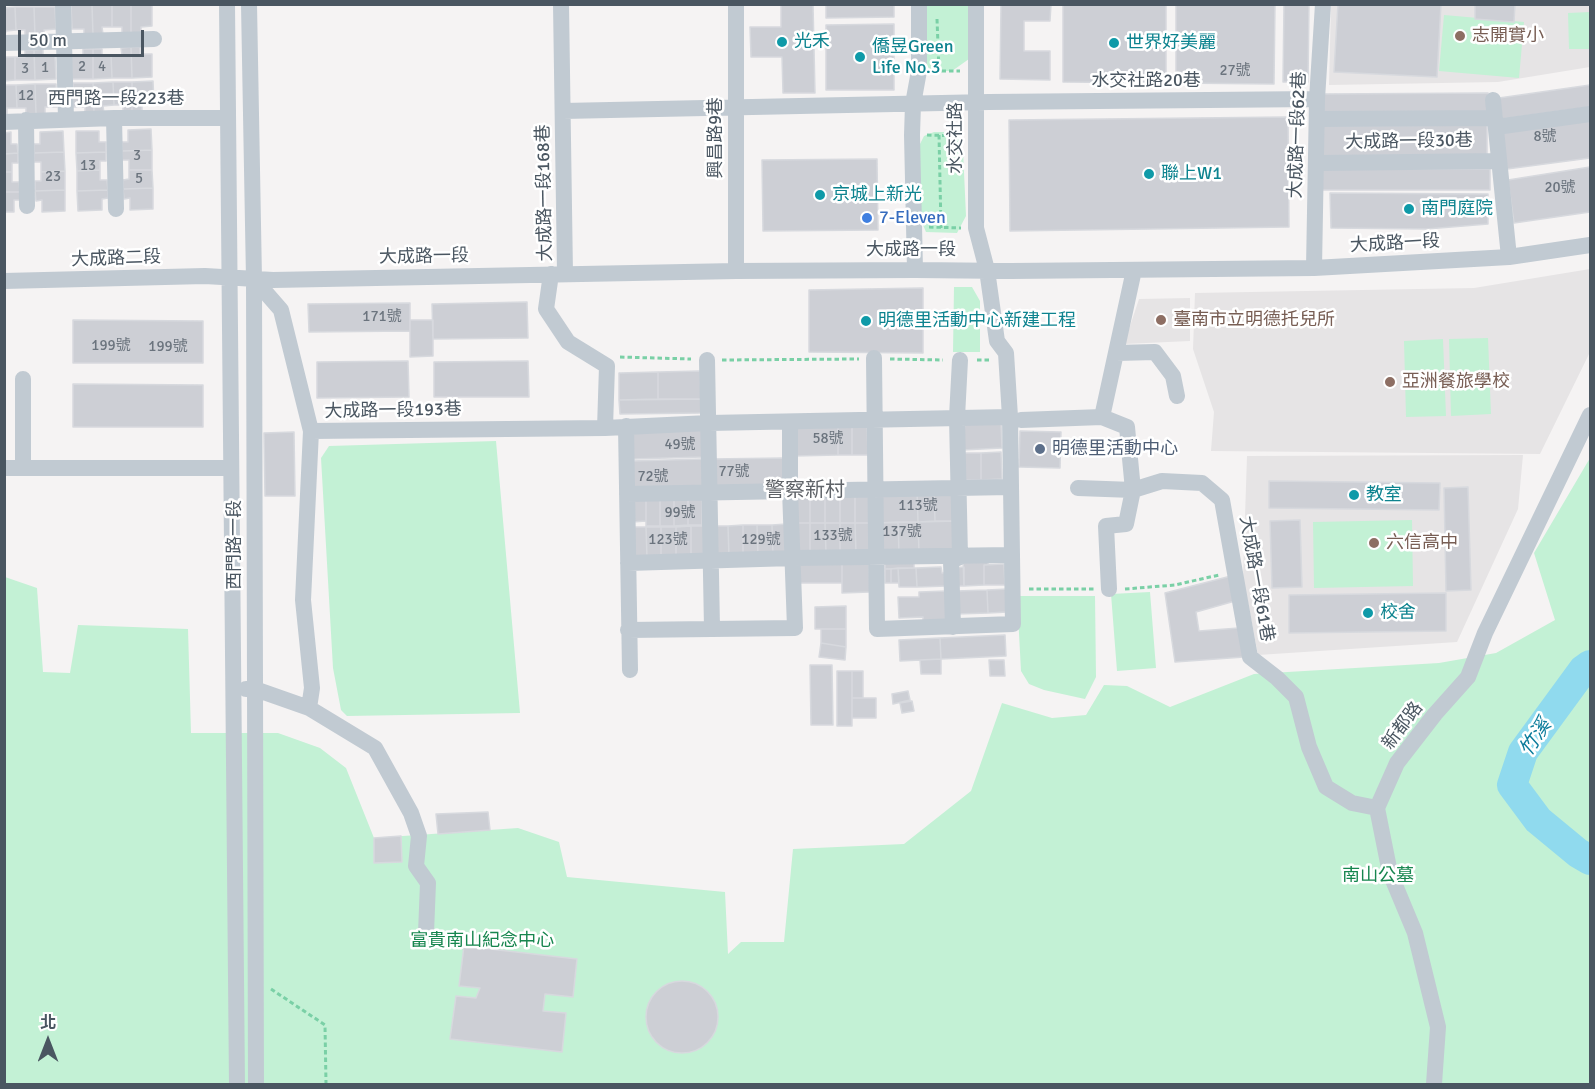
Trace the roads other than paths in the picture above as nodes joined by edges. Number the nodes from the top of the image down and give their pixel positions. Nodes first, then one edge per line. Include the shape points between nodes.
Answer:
1 (63, 4) edge
2 (227, 4) edge
3 (249, 4) edge
4 (561, 4) edge
5 (736, 4) edge
6 (919, 4) edge
7 (976, 4) edge
8 (1323, 4) edge
9 (153, 39) dead end
10 (64, 41) junction
11 (4, 43) edge
12 (1317, 99) junction
13 (1493, 100) dead end
14 (976, 102) junction
15 (913, 104) junction
16 (736, 107) junction
17 (563, 111) junction
18 (1590, 114) edge
19 (114, 118) junction
20 (228, 118) junction
21 (66, 119) junction
22 (1320, 119) dead end
23 (26, 120) junction
24 (4, 122) edge
25 (1495, 123) junction
26 (1499, 161) junction
27 (1320, 163) dead end
28 (27, 206) dead end
29 (116, 208) dead end
30 (1590, 245) edge
31 (1509, 257) junction
32 (1314, 268) junction
33 (915, 270) junction
34 (987, 270) junction
35 (1134, 270) junction
36 (736, 271) junction
37 (558, 274) junction
38 (229, 278) junction
39 (254, 279) junction
40 (4, 281) edge
41 (1116, 353) junction
42 (874, 358) road end
43 (707, 360) road end
44 (960, 360) road end
45 (24, 379) dead end
46 (1177, 396) dead end
47 (1590, 415) edge
48 (957, 417) junction
49 (1102, 417) junction
50 (1016, 418) junction
51 (874, 420) junction
52 (790, 422) junction
53 (709, 423) junction
54 (626, 426) junction
55 (606, 428) junction
56 (311, 431) junction
57 (23, 467) junction
58 (4, 468) edge
59 (230, 468) junction
60 (958, 487) junction
61 (1011, 487) junction
62 (1078, 488) dead end
63 (874, 489) junction
64 (790, 490) junction
65 (1133, 490) junction
66 (709, 492) junction
67 (627, 494) junction
68 (1012, 555) junction
69 (960, 557) junction
70 (793, 558) junction
71 (875, 558) junction
72 (710, 560) junction
73 (628, 563) junction
74 (1108, 589) dead end
75 (953, 627) junction
76 (712, 628) junction
77 (628, 630) junction
78 (630, 670) dead end
79 (233, 689) junction
80 (255, 689) junction
81 (309, 708) junction
82 (1377, 808) junction
83 (426, 933) dead end
84 (237, 1084) edge
85 (256, 1084) edge
86 (1434, 1084) edge

1 - 10 street
2 - 20 street, 西門路一段
3 - 39 street, 西門路一段
4 - 17 street, 大成路一段168巷
5 - 16 street, 興昌路9巷
6 - 15 street via 919,71
7 - 14 street, 水交社路
8 - 12 street, 大成路一段62巷
9 - 10 street
10 - 11 street
10 - 21 street
12 - 14 street, 水交社路20巷
12 - 32 street, 大成路一段62巷
13 - 25 street, 大成路一段30巷
14 - 15 street, 水交社路20巷
14 - 34 street, 水交社路 via 976,228
15 - 16 street, 水交社路20巷
15 - 33 street
16 - 17 street, 水交社路20巷
16 - 36 street, 興昌路9巷
17 - 37 street, 大成路一段168巷
18 - 25 street, 大成路一段30巷
19 - 20 street, 西門路一段223巷
19 - 21 street, 西門路一段223巷
19 - 29 street
20 - 38 street, 西門路一段
21 - 23 street, 西門路一段223巷
22 - 25 street, 大成路一段30巷
23 - 24 street, 西門路一段223巷
23 - 28 street
25 - 26 street, 大成路一段30巷
26 - 27 street, 大成路一段30巷
26 - 31 street, 大成路一段30巷
30 - 31 street, 大成路一段
31 - 32 street, 大成路一段
32 - 35 street, 大成路一段
33 - 34 street, 大成路一段
33 - 36 street, 大成路一段
34 - 35 street, 大成路一段
34 - 50 street via 997,341 1006,353
35 - 41 street
36 - 37 street, 大成路一段
37 - 39 street, 大成路一段
37 - 55 street via 546,309 568,342 607,366
38 - 39 street, 大成路一段
38 - 40 street, 大成路二段
38 - 59 street, 西門路一段
39 - 56 street, 大成路一段193巷 via 281,310
39 - 80 street, 西門路一段
41 - 46 street via 1155,352 1173,376
41 - 49 street
42 - 51 street
43 - 53 street
44 - 48 street
45 - 57 street
47 - 82 street, 新都路 via 1468,676 1397,764
48 - 50 street, 大成路一段193巷
48 - 51 street, 大成路一段193巷
48 - 60 street
49 - 50 street
49 - 65 street via 1127,427
50 - 61 street
51 - 52 street, 大成路一段193巷
51 - 63 street
52 - 53 street, 大成路一段193巷
52 - 64 street
53 - 54 street, 大成路一段193巷
53 - 66 street
54 - 55 street, 大成路一段193巷
54 - 67 street
55 - 56 street, 大成路一段193巷
56 - 81 street via 303,600 312,688
57 - 58 street
57 - 59 street
59 - 79 street, 西門路一段
60 - 61 street
60 - 63 street
60 - 69 street
61 - 68 street
62 - 65 street, 大成路一段61巷
63 - 64 street
63 - 71 street
64 - 66 street
64 - 70 street
65 - 74 street via 1126,524 1106,526
65 - 82 street, 大成路一段61巷 via 1162,481 1202,483 1222,500 1250,657 1296,697 1326,788 1352,803
66 - 67 street
66 - 72 street
67 - 73 street
68 - 69 street
68 - 75 street via 1013,624
69 - 71 street
69 - 75 street via 951,561
70 - 71 street
70 - 72 street
70 - 76 street via 795,628
71 - 75 street via 877,630
72 - 73 street
72 - 76 street
73 - 77 street
76 - 77 street
77 - 78 street
79 - 80 street
79 - 84 street, 西門路一段
80 - 81 street
80 - 85 street, 西門路一段
81 - 83 street via 375,748 411,813 419,836 416,866 428,883
82 - 86 street via 1390,873 1415,933 1438,1027

